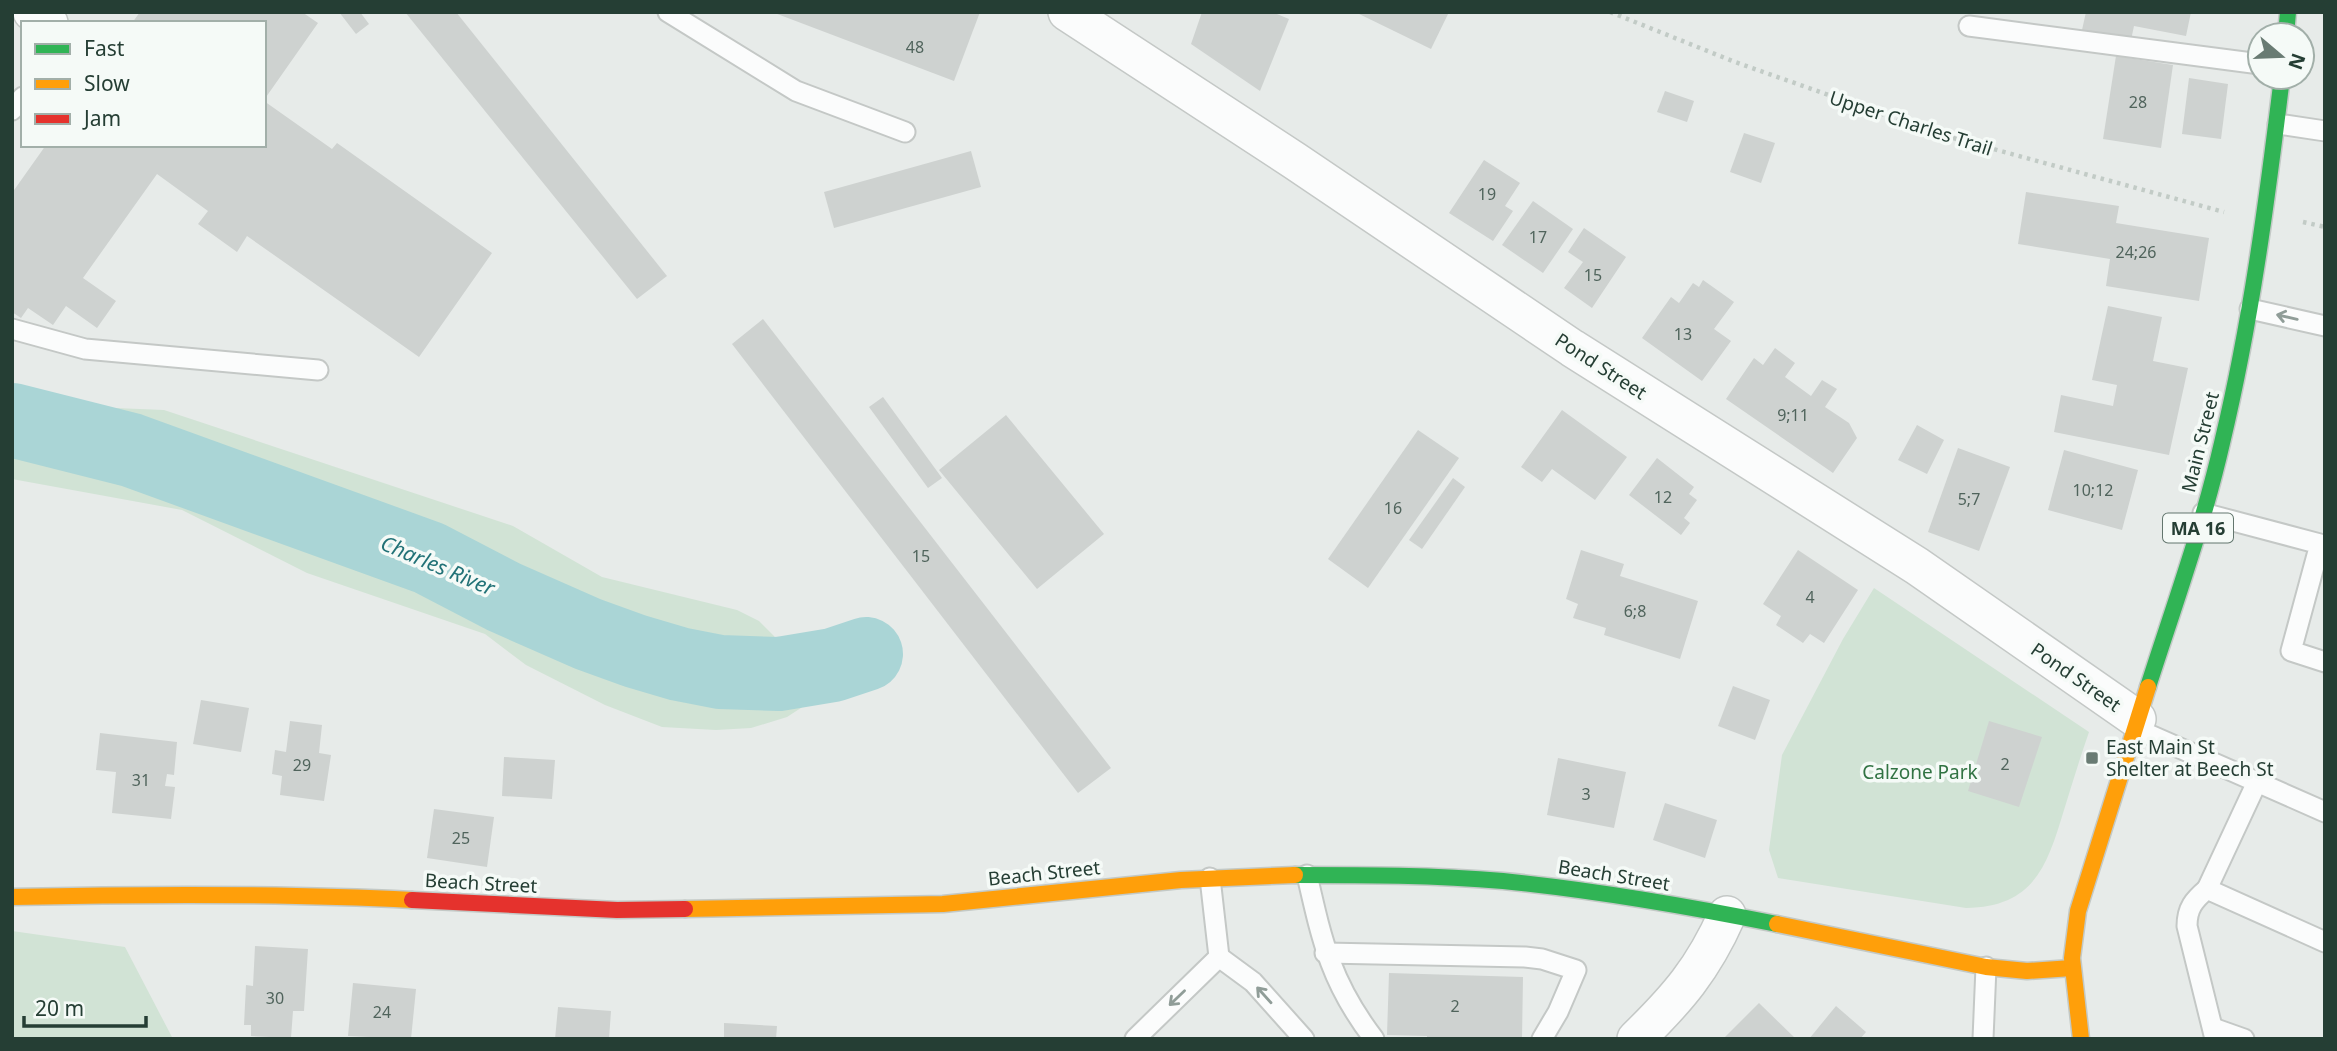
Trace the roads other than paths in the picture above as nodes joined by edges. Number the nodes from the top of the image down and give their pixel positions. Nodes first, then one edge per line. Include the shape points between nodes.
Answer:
1 (668, 12) edge
2 (1067, 12) edge
3 (1969, 26) dead end
4 (2246, 62) edge
5 (2281, 91) edge
6 (2277, 124) junction
7 (2325, 131) edge
8 (905, 132) dead end
9 (2250, 309) junction
10 (2325, 326) edge
11 (12, 329) edge
12 (318, 370) dead end
13 (2203, 513) junction
14 (2322, 535) edge
15 (2325, 662) edge
16 (2135, 724) junction
17 (2257, 782) junction
18 (2325, 813) edge
19 (1307, 875) junction
20 (1210, 878) junction
21 (2207, 889) junction
22 (12, 897) edge
23 (1727, 915) junction
24 (2325, 942) edge
25 (1325, 953) junction
26 (1219, 957) junction
27 (1986, 967) junction
28 (2072, 968) junction
29 (2214, 1033) edge
30 (1135, 1039) edge
31 (1304, 1039) edge
32 (1374, 1039) edge
33 (1542, 1039) edge
34 (1636, 1039) edge
35 (1983, 1039) edge
36 (2081, 1039) edge
37 (2244, 1039) edge

1 - 8 lane via 796,91
2 - 16 street, Pond Street via 1572,348 1917,566
3 - 4 lane
5 - 6 main road, Main Street / MA 16
6 - 7 lane
6 - 9 main road, Main Street / MA 16
10 -> 9 lane
9 - 13 main road, Main Street / MA 16
11 - 12 lane via 85,349
13 - 14 lane
13 - 16 main road, Main Street / MA 16
14 - 15 lane via 2291,651
16 - 17 lane
16 - 28 main road, Main Street / MA 16 via 2081,898
17 - 18 lane
17 - 21 lane
19 - 20 main road, Beach Street
19 - 23 main road, Beach Street via 1500,881
19 - 25 lane
20 - 22 main road, Beach Street via 943,904 778,908 617,910 319,895
20 - 26 lane
21 - 24 lane
21 - 29 lane via 2189,908 2187,926
23 - 27 main road, Beach Street
23 - 34 street via 1678,998
25 - 32 lane via 1343,993
25 - 33 lane via 1525,957 1576,970
26 -> 30 lane
31 -> 26 lane via 1253,982
27 - 28 main road, Beach Street via 2027,971
27 - 35 lane
28 - 36 main road, MA 16
29 - 37 lane

